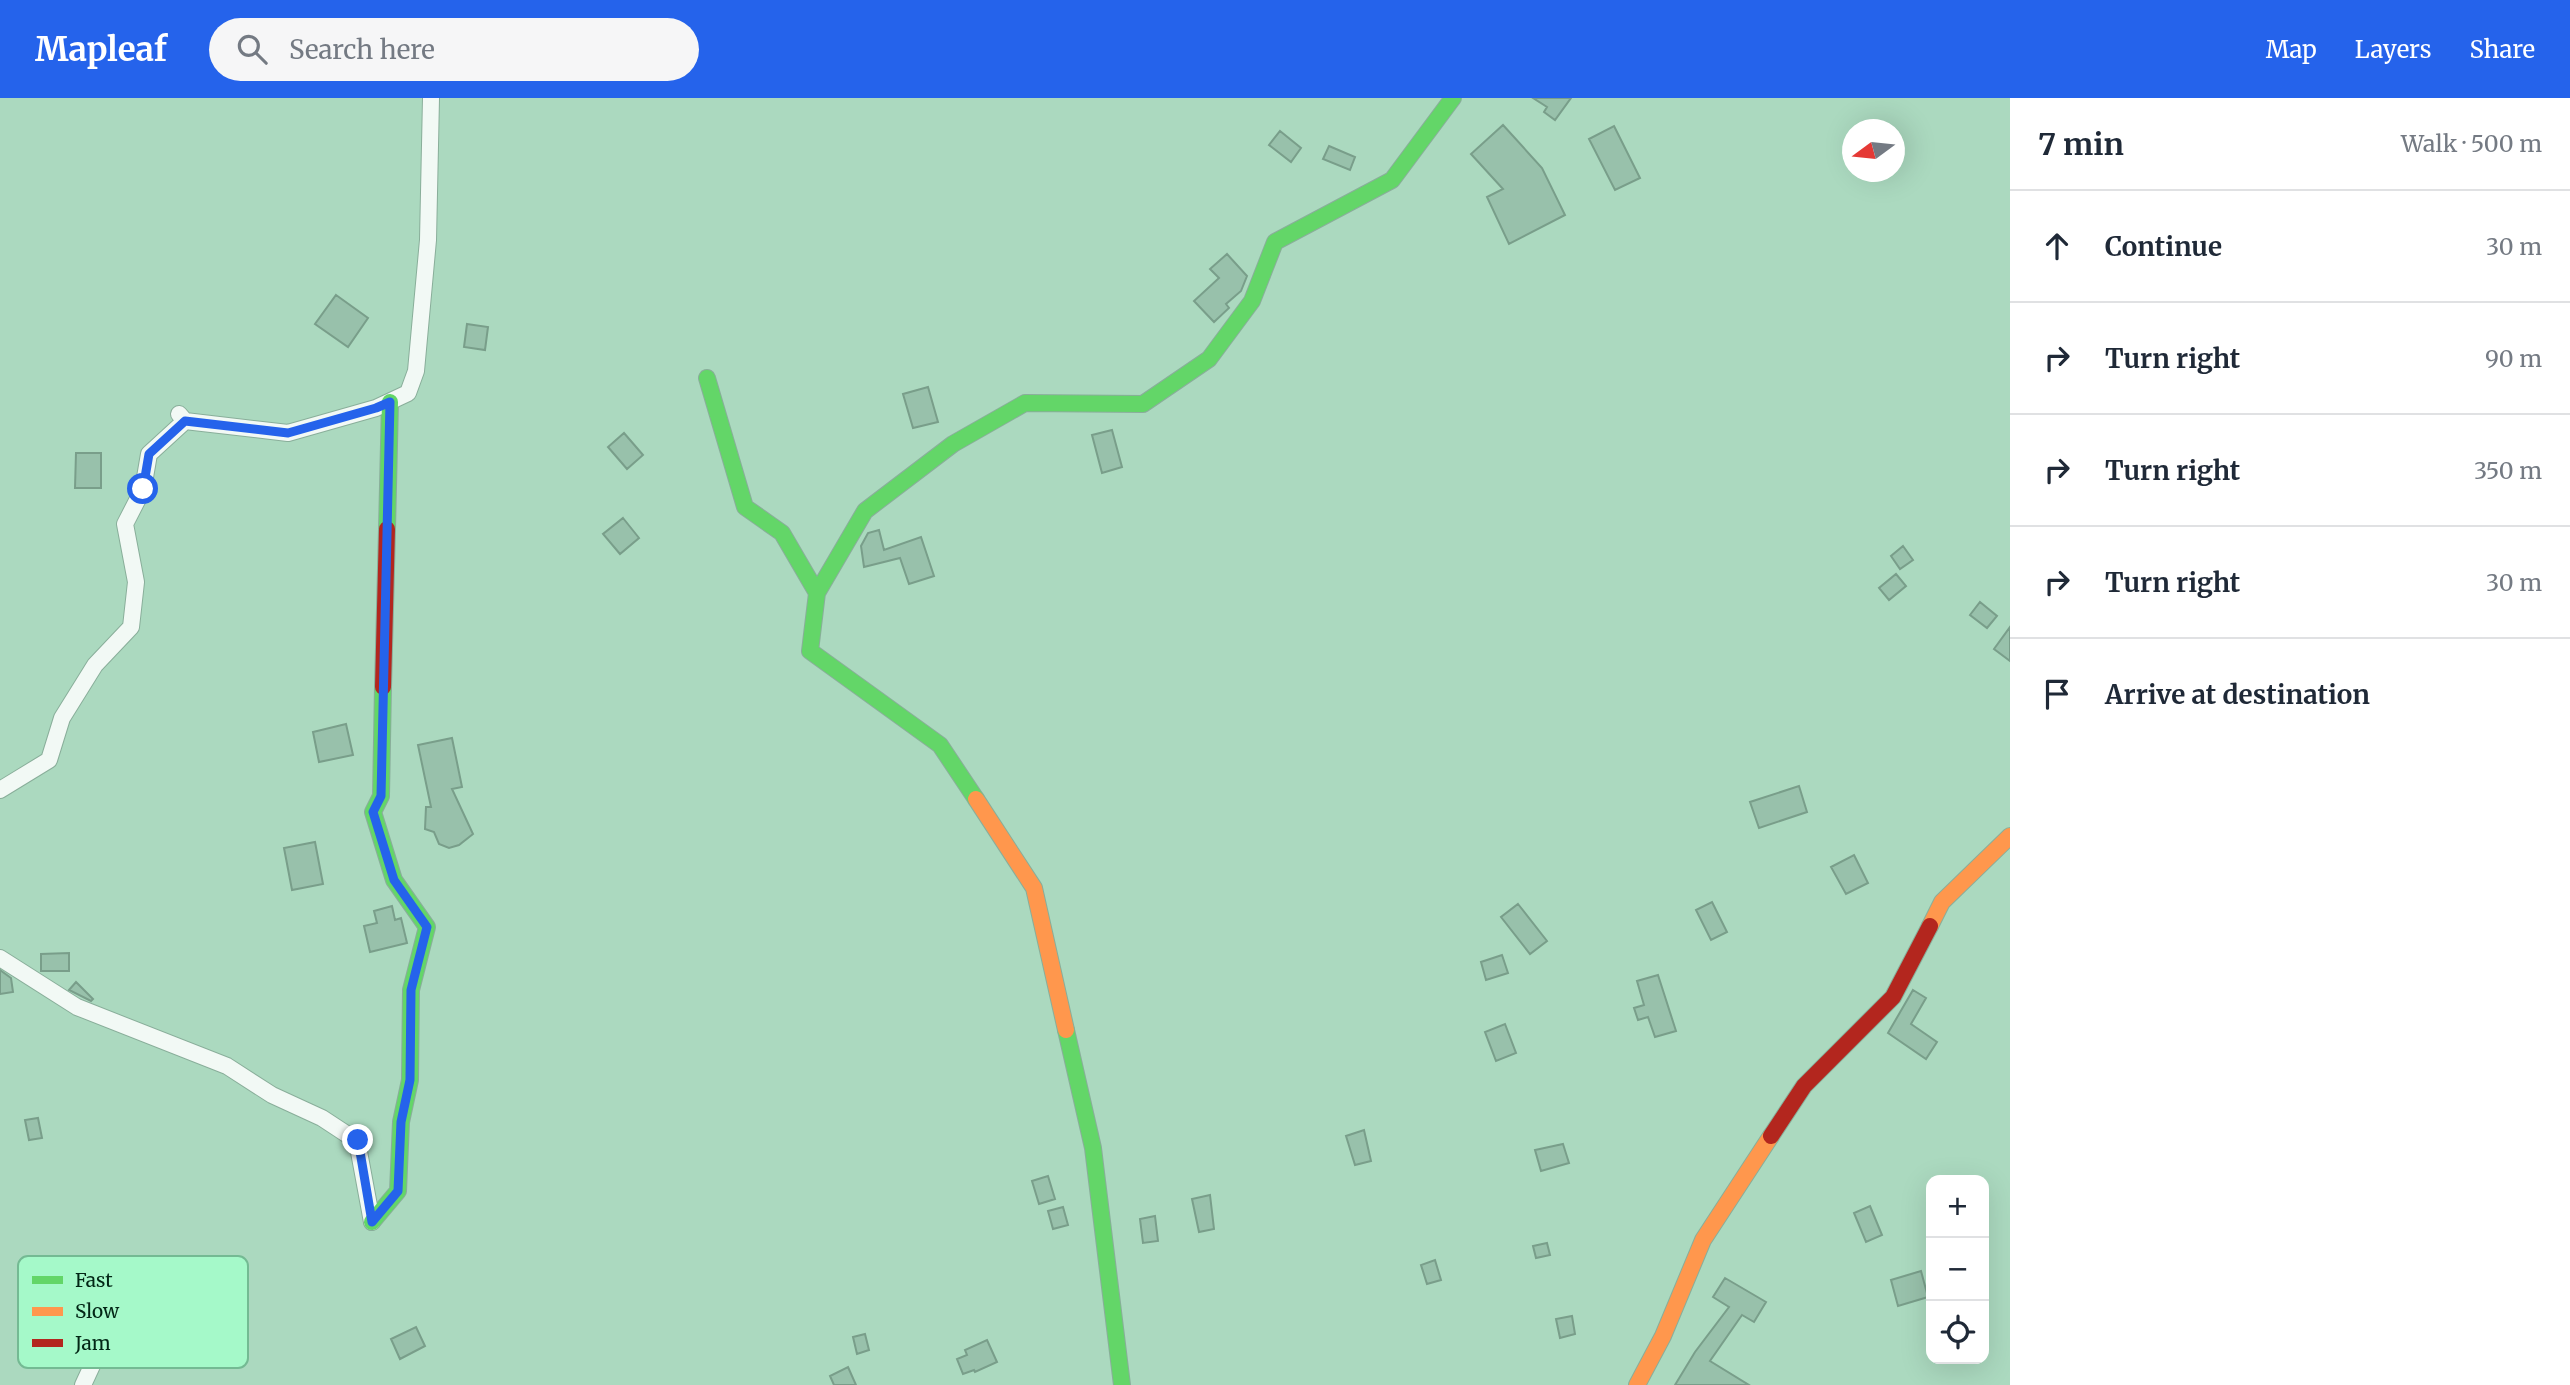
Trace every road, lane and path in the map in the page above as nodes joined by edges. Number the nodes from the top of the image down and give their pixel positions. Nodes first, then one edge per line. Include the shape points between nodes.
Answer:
1 (431, 98) edge
2 (1453, 98) edge
3 (707, 378) dead end
4 (390, 402) junction
5 (817, 593) junction
6 (0, 790) edge
7 (2010, 836) edge
8 (0, 958) edge
9 (91, 1368) edge
10 (83, 1385) edge
11 (1122, 1385) edge
12 (1637, 1385) edge

1 - 4 street via 428,240 416,370 408,393
2 - 5 street via 1392,180 1275,242 1252,301 1209,359 1143,404 1026,403 953,444 865,511
3 - 5 street via 745,507 782,533
4 - 6 street via 288,433 182,417 149,454 143,489 125,524 136,582 131,627 95,665 62,718 49,760
4 - 8 street via 381,796 373,812 394,880 427,927 411,990 410,1080 401,1122 398,1191 372,1222 358,1140 227,1066 77,1007
5 - 11 street via 810,651 940,745 1034,888 1093,1148
7 - 12 street via 1942,902 1893,997 1804,1086 1703,1240
9 - 10 street

